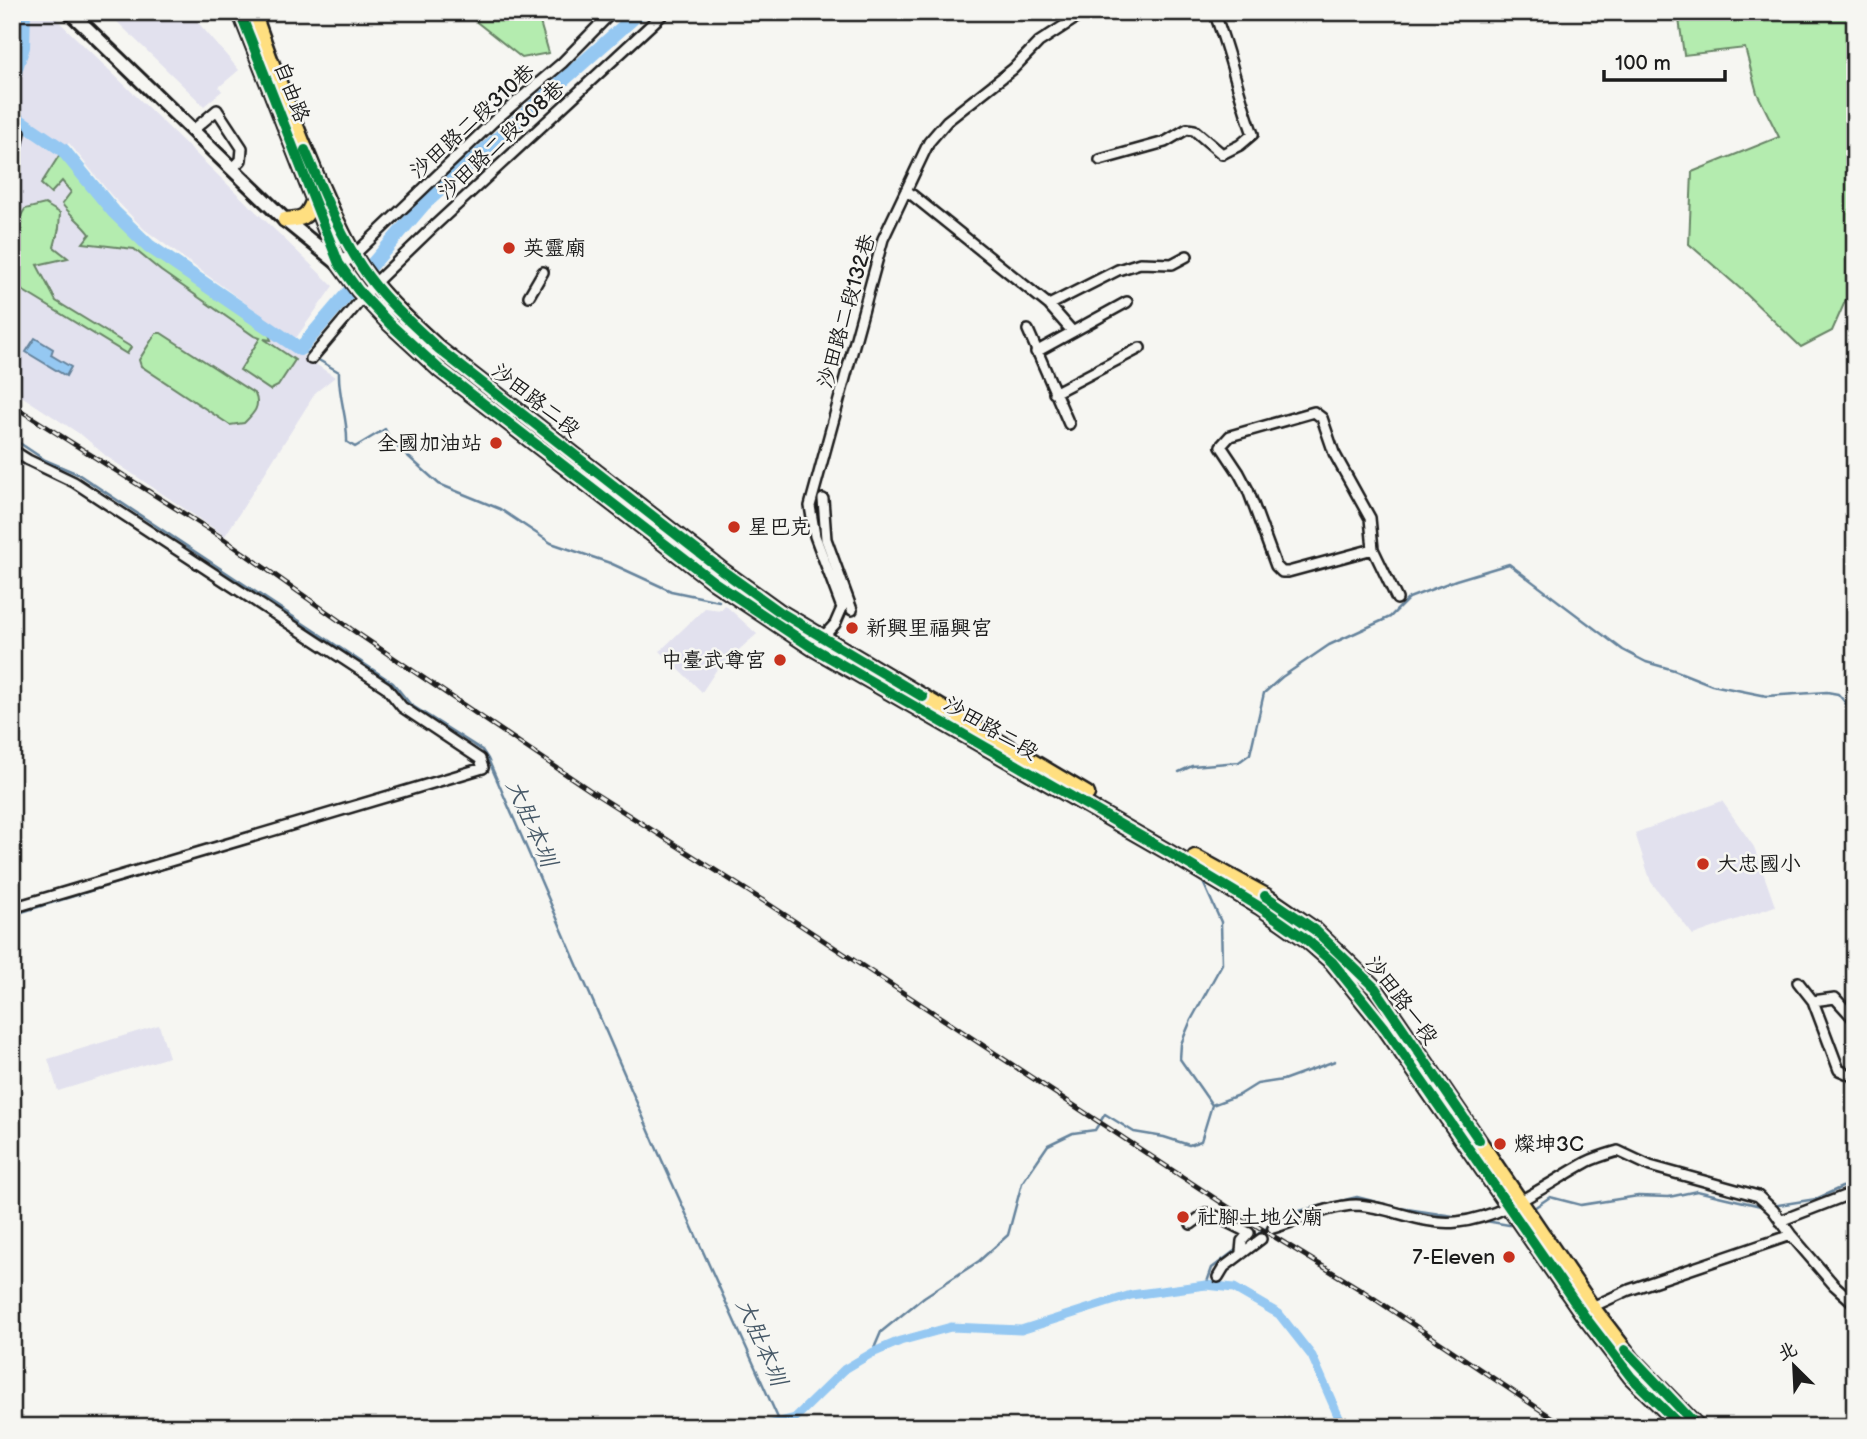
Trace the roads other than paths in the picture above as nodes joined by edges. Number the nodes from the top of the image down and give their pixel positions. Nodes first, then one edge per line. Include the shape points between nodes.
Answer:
1 (70, 12) edge
2 (240, 12) edge
3 (253, 12) edge
4 (612, 12) edge
5 (665, 12) edge
6 (1092, 12) edge
7 (1214, 12) edge
8 (12, 15) edge
9 (12, 35) edge
10 (12, 126) edge
11 (192, 131) junction
12 (12, 147) edge
13 (1100, 160) dead end
14 (232, 169) junction
15 (906, 190) junction
16 (313, 202) junction
17 (285, 220) junction
18 (354, 255) junction
19 (1187, 256) dead end
20 (340, 264) junction
21 (544, 272) dead end
22 (369, 276) junction
23 (361, 293) junction
24 (529, 296) dead end
25 (1126, 302) dead end
26 (1049, 305) junction
27 (1028, 330) dead end
28 (1072, 331) junction
29 (1140, 348) dead end
30 (1036, 352) junction
31 (311, 359) dead end
32 (1054, 393) junction
33 (1069, 424) dead end
34 (12, 450) edge
35 (823, 499) dead end
36 (1373, 549) junction
37 (1397, 600) dead end
38 (852, 610) dead end
39 (818, 643) junction
40 (1172, 849) joint
41 (12, 908) edge
42 (1798, 982) dead end
43 (1813, 1001) junction
44 (1855, 1020) edge
45 (1855, 1077) edge
46 (1855, 1192) edge
47 (1515, 1203) junction
48 (1780, 1222) junction
49 (1528, 1223) junction
50 (1191, 1224) dead end
51 (1273, 1228) dead end
52 (1791, 1236) junction
53 (1261, 1239) dead end
54 (1241, 1252) junction
55 (1218, 1278) dead end
56 (1855, 1304) edge
57 (1592, 1307) junction
58 (1682, 1427) edge
59 (1698, 1427) edge

1 - 11 street, 沙田路二段
2 - 16 main road, 自由路
3 - 18 main road, 自由路 via 302,142
4 - 18 street, 沙田路二段310巷
5 - 22 street, 沙田路二段308巷 via 432,228
6 - 15 street, 沙田路二段132巷 via 1039,42 1013,69 947,121 929,142
7 - 13 street via 1253,135 1222,154 1187,129 1165,142
8 - 9 street
10 - 12 street via 20,132
11 - 14 street, 沙田路二段
11 - 14 street via 217,110 242,148 241,160
14 - 17 street, 沙田路二段
15 - 26 street
15 - 39 street, 沙田路二段132巷 via 883,239 810,506 815,537 842,608
16 - 17 main road via 308,216
16 - 20 main road, 自由路
17 - 20 street, 沙田路二段
18 - 20 street
18 - 22 main road, 沙田路二段
19 - 26 street via 1172,264 1140,263 1118,270
20 - 23 main road, 沙田路二段
21 - 24 street
22 - 23 street, 沙田路二段308巷
22 - 39 main road, 沙田路二段 via 457,363
23 - 31 street, 沙田路二段308巷
23 - 39 main road, 沙田路二段 via 440,370 714,582
25 - 28 street
26 - 28 street
27 - 30 street
28 - 30 street
29 - 32 street
30 - 32 street
32 - 33 street
34 - 41 street via 74,482 386,687 402,707 480,760 483,768
35 - 38 street via 826,539
36 - 36 street via 1370,518 1334,453 1322,418 1314,412 1230,436 1221,446 1240,472 1282,572
36 - 37 street
39 - 40 main road, 沙田路二段
40 - 47 main road, 沙田路一段 via 1307,940 1332,962
42 - 43 street
43 - 44 street via 1835,998
43 - 45 street via 1839,1070
46 - 48 street
47 - 48 street via 1590,1161 1618,1151 1650,1166 1758,1196
47 - 49 main road, 沙田路一段
47 - 51 street via 1495,1214 1454,1223 1356,1205
48 - 52 street
49 - 57 main road
49 - 58 main road via 1585,1317 1623,1367
50 - 54 street via 1206,1213 1249,1233
52 - 56 street
52 - 57 street via 1629,1290
53 - 54 street
54 - 55 street
57 - 59 main road via 1632,1359

